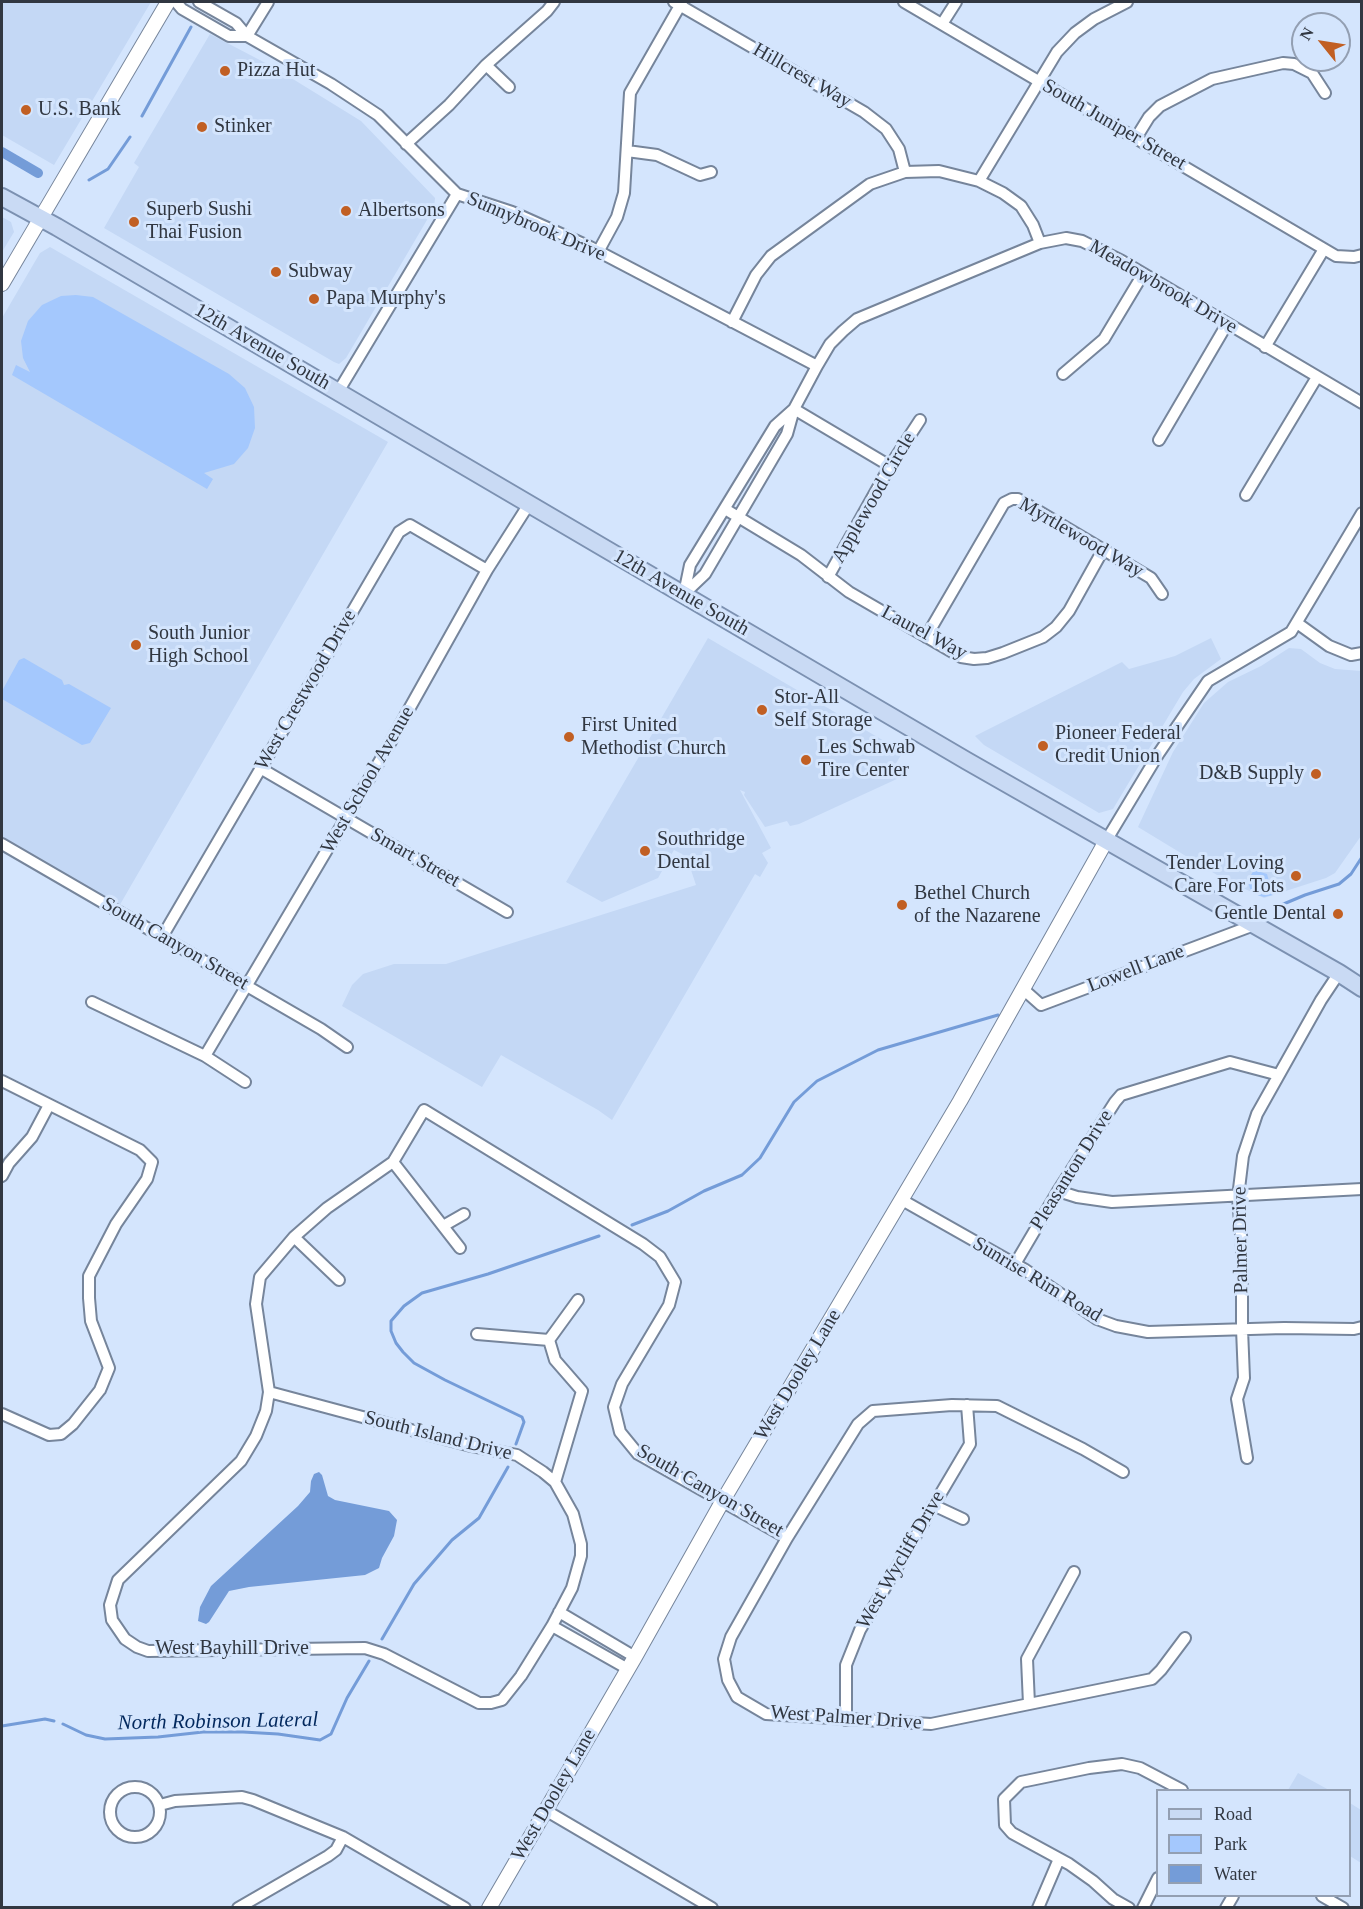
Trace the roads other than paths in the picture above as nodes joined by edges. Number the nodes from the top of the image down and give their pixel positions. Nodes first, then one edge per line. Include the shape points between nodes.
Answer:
1 (168, 2) edge
2 (176, 2) edge
3 (199, 2) edge
4 (268, 2) edge
5 (554, 2) edge
6 (904, 2) edge
7 (956, 2) edge
8 (1127, 2) edge
9 (679, 3) edge
10 (942, 24) junction
11 (247, 36) junction
12 (486, 66) junction
13 (1038, 81) junction
14 (509, 87) dead end
15 (1325, 93) dead end
16 (1136, 138) junction
17 (405, 144) junction
18 (627, 151) junction
19 (711, 172) dead end
20 (905, 172) junction
21 (979, 181) junction
22 (457, 194) junction
23 (2, 197) edge
24 (40, 218) junction
25 (1040, 243) junction
26 (1324, 249) junction
27 (598, 252) junction
28 (1362, 255) edge
29 (1143, 274) junction
30 (2, 284) edge
31 (732, 322) junction
32 (1227, 324) junction
33 (1265, 347) junction
34 (817, 366) junction
35 (1063, 374) dead end
36 (1317, 377) junction
37 (338, 392) junction
38 (1362, 403) edge
39 (795, 409) junction
40 (920, 420) dead end
41 (1159, 440) dead end
42 (890, 466) junction
43 (1246, 495) dead end
44 (529, 504) junction
45 (725, 509) junction
46 (1362, 513) edge
47 (738, 517) junction
48 (1103, 550) junction
49 (487, 570) junction
50 (828, 577) junction
51 (684, 594) junction
52 (1162, 594) dead end
53 (1297, 623) junction
54 (926, 638) junction
55 (1362, 653) edge
56 (260, 768) junction
57 (346, 818) junction
58 (1106, 841) junction
59 (2, 844) edge
60 (507, 912) dead end
61 (1254, 925) junction
62 (162, 937) junction
63 (1339, 973) junction
64 (246, 985) junction
65 (1362, 988) edge
66 (1023, 989) junction
67 (92, 1002) dead end
68 (347, 1047) dead end
69 (205, 1056) junction
70 (1279, 1075) junction
71 (2, 1081) edge
72 (245, 1082) dead end
73 (49, 1105) junction
74 (424, 1110) joint
75 (393, 1162) junction
76 (2, 1176) edge
77 (1362, 1189) edge
78 (1058, 1191) junction
79 (1238, 1197) junction
80 (902, 1200) junction
81 (464, 1214) dead end
82 (443, 1226) junction
83 (294, 1237) junction
84 (460, 1248) dead end
85 (1015, 1264) junction
86 (339, 1280) dead end
87 (578, 1300) dead end
88 (1362, 1327) edge
89 (1242, 1329) junction
90 (477, 1334) dead end
91 (549, 1340) junction
92 (269, 1392) junction
93 (967, 1405) junction
94 (2, 1414) edge
95 (1247, 1458) dead end
96 (1123, 1472) dead end
97 (555, 1482) junction
98 (722, 1502) junction
99 (933, 1505) junction
100 (963, 1519) dead end
101 (787, 1538) junction
102 (1074, 1572) dead end
103 (559, 1612) junction
104 (552, 1626) junction
105 (1185, 1638) dead end
106 (632, 1663) junction
107 (1029, 1704) junction
108 (846, 1720) junction
109 (1179, 1789) edge
110 (160, 1805) junction
111 (545, 1810) junction
112 (343, 1837) junction
113 (1059, 1859) junction
114 (1156, 1882) edge
115 (1324, 1897) edge
116 (1340, 1907) edge
117 (238, 1908) edge
118 (465, 1908) edge
119 (489, 1908) edge
120 (712, 1908) edge
121 (1038, 1908) edge
122 (1129, 1908) edge
123 (1143, 1908) edge

1 - 24 street
2 - 11 street, Sunnybrook Drive via 229,36
3 - 11 street, Sunnybrook Drive via 236,23
4 - 11 street
5 - 12 street
6 - 10 street, South Juniper Street
7 - 10 street
8 - 13 street via 1075,33
9 - 18 street via 630,93
9 - 20 street, Hillcrest Way via 864,112 886,129 899,149
10 - 13 street, South Juniper Street
11 - 17 street, Sunnybrook Drive via 378,115
12 - 14 street
12 - 17 street
13 - 16 street, South Juniper Street
13 - 21 street
15 - 16 street via 1312,73 1294,64 1212,79 1160,106
16 - 26 street, South Juniper Street
17 - 22 street, Sunnybrook Drive
18 - 19 street via 657,155 700,175
18 - 27 street via 622,202
20 - 21 street via 939,171
20 - 31 street via 870,184 771,256 756,274
21 - 25 street via 1021,207
22 - 27 street, Sunnybrook Drive via 512,212
22 - 37 street
23 - 24 main road, 12th Avenue South
24 - 30 street
24 - 37 main road, 12th Avenue South
25 - 29 street, Meadowbrook Drive via 1065,238 1082,241
25 - 34 street, Meadowbrook Drive via 857,319 830,344
26 - 28 street, South Juniper Street via 1336,256
26 - 33 street
27 - 31 street, Sunnybrook Drive
29 - 32 street, Meadowbrook Drive
29 - 35 street via 1104,339
31 - 34 street, Sunnybrook Drive
32 - 33 street, Meadowbrook Drive
32 - 41 street
33 - 36 street, Meadowbrook Drive
34 - 39 street, Meadowbrook Drive
36 - 38 street, Meadowbrook Drive
36 - 43 street
37 - 44 main road, 12th Avenue South
39 - 42 street
39 - 45 street, Meadowbrook Drive via 775,426
39 - 47 street, Meadowbrook Drive via 787,434
40 - 42 street, Applewood Circle
42 - 50 street, Applewood Circle
44 - 49 street, West School Avenue
44 - 51 main road, 12th Avenue South
45 - 47 street, Laurel Way
45 - 51 street, Meadowbrook Drive via 690,565
46 - 53 street
47 - 50 street, Laurel Way via 801,555
47 - 51 street, Meadowbrook Drive via 705,574
48 - 52 street, Myrtlewood Way via 1151,578
48 - 54 street, Laurel Way via 1069,611 1043,637 974,659 961,657
48 - 54 street, Myrtlewood Way via 1012,498 1004,503
49 - 56 street, West Crestwood Drive via 410,525 399,532
49 - 57 street, West School Avenue
50 - 54 street, Laurel Way
51 - 58 main road, 12th Avenue South
53 - 55 street via 1329,646 1351,654
53 - 58 street via 1291,633 1208,681
56 - 57 street, Smart Street
56 - 62 street, West Crestwood Drive
57 - 60 street, Smart Street
57 - 64 street, West School Avenue
58 - 61 main road, 12th Avenue South
58 - 66 street, West Dooley Lane
59 - 62 street, South Canyon Street
61 - 63 main road, 12th Avenue South
61 - 66 street, Lowell Lane via 1041,1005
62 - 64 street, South Canyon Street
63 - 65 main road, 12th Avenue South
63 - 70 street, Palmer Drive
64 - 68 street, South Canyon Street
64 - 69 street, West School Avenue
66 - 80 street, West Dooley Lane
67 - 69 street
69 - 72 street
70 - 78 street, Pleasanton Drive via 1230,1062 1121,1095
70 - 79 street, Palmer Drive via 1246,1143
71 - 73 street
73 - 76 street via 32,1137
73 - 94 street via 140,1150 152,1162 147,1179 116,1224 90,1276 91,1321 109,1368 100,1390 62,1434 49,1435
74 - 75 street, West Bayhill Drive
74 - 98 street, South Canyon Street via 660,1257 675,1282 669,1305 622,1384 614,1407 620,1432 638,1454
75 - 82 street
75 - 83 street, West Bayhill Drive via 327,1208
77 - 79 street
78 - 79 street via 1112,1202
78 - 85 street, Pleasanton Drive
79 - 89 street, Palmer Drive
80 - 85 street, Sunrise Rim Road
80 - 98 street, West Dooley Lane
81 - 82 street
82 - 84 street
83 - 86 street
83 - 92 street, West Bayhill Drive via 260,1277 256,1304
85 - 89 street, Sunrise Rim Road via 1097,1319 1116,1326 1148,1332
87 - 91 street
88 - 89 street, Sunrise Rim Road
89 - 95 street, Palmer Drive via 1244,1378 1237,1400
90 - 91 street
91 - 97 street via 555,1360 582,1391
92 - 97 street, South Island Drive via 518,1455
92 - 104 street, West Bayhill Drive via 256,1436 241,1461 118,1580 110,1605 112,1620 125,1639 148,1651 365,1648 479,1703 491,1703 502,1700
93 - 96 street, South Canyon Street via 997,1406
93 - 99 street, West Wycliff Drive via 970,1444
93 - 101 street, South Canyon Street via 873,1411 858,1424
97 - 103 street, South Island Drive via 573,1514 581,1556 572,1588
98 - 101 street, South Canyon Street
98 - 106 street, West Dooley Lane
99 - 100 street
99 - 108 street, West Wycliff Drive via 860,1630 846,1665
101 - 108 street, West Palmer Drive via 731,1637 724,1659 728,1680 737,1697 766,1714
102 - 107 street via 1027,1659
103 - 104 street, South Island Drive
103 - 106 street
104 - 106 street
105 - 107 street, West Palmer Drive via 1152,1679
106 - 111 street, West Dooley Lane
107 - 108 street, West Palmer Drive via 931,1725
109 - 113 street via 1140,1768 1122,1764 1021,1782 1005,1798 1005,1826
110 - 110 street via 159,1823 146,1835 121,1834 111,1820 115,1797 128,1788 144,1788
110 - 112 street via 242,1797
111 - 119 street, West Dooley Lane
111 - 120 street
112 - 117 street via 328,1856
112 - 118 street
113 - 121 street
113 - 122 street
114 - 123 street
115 - 116 street

